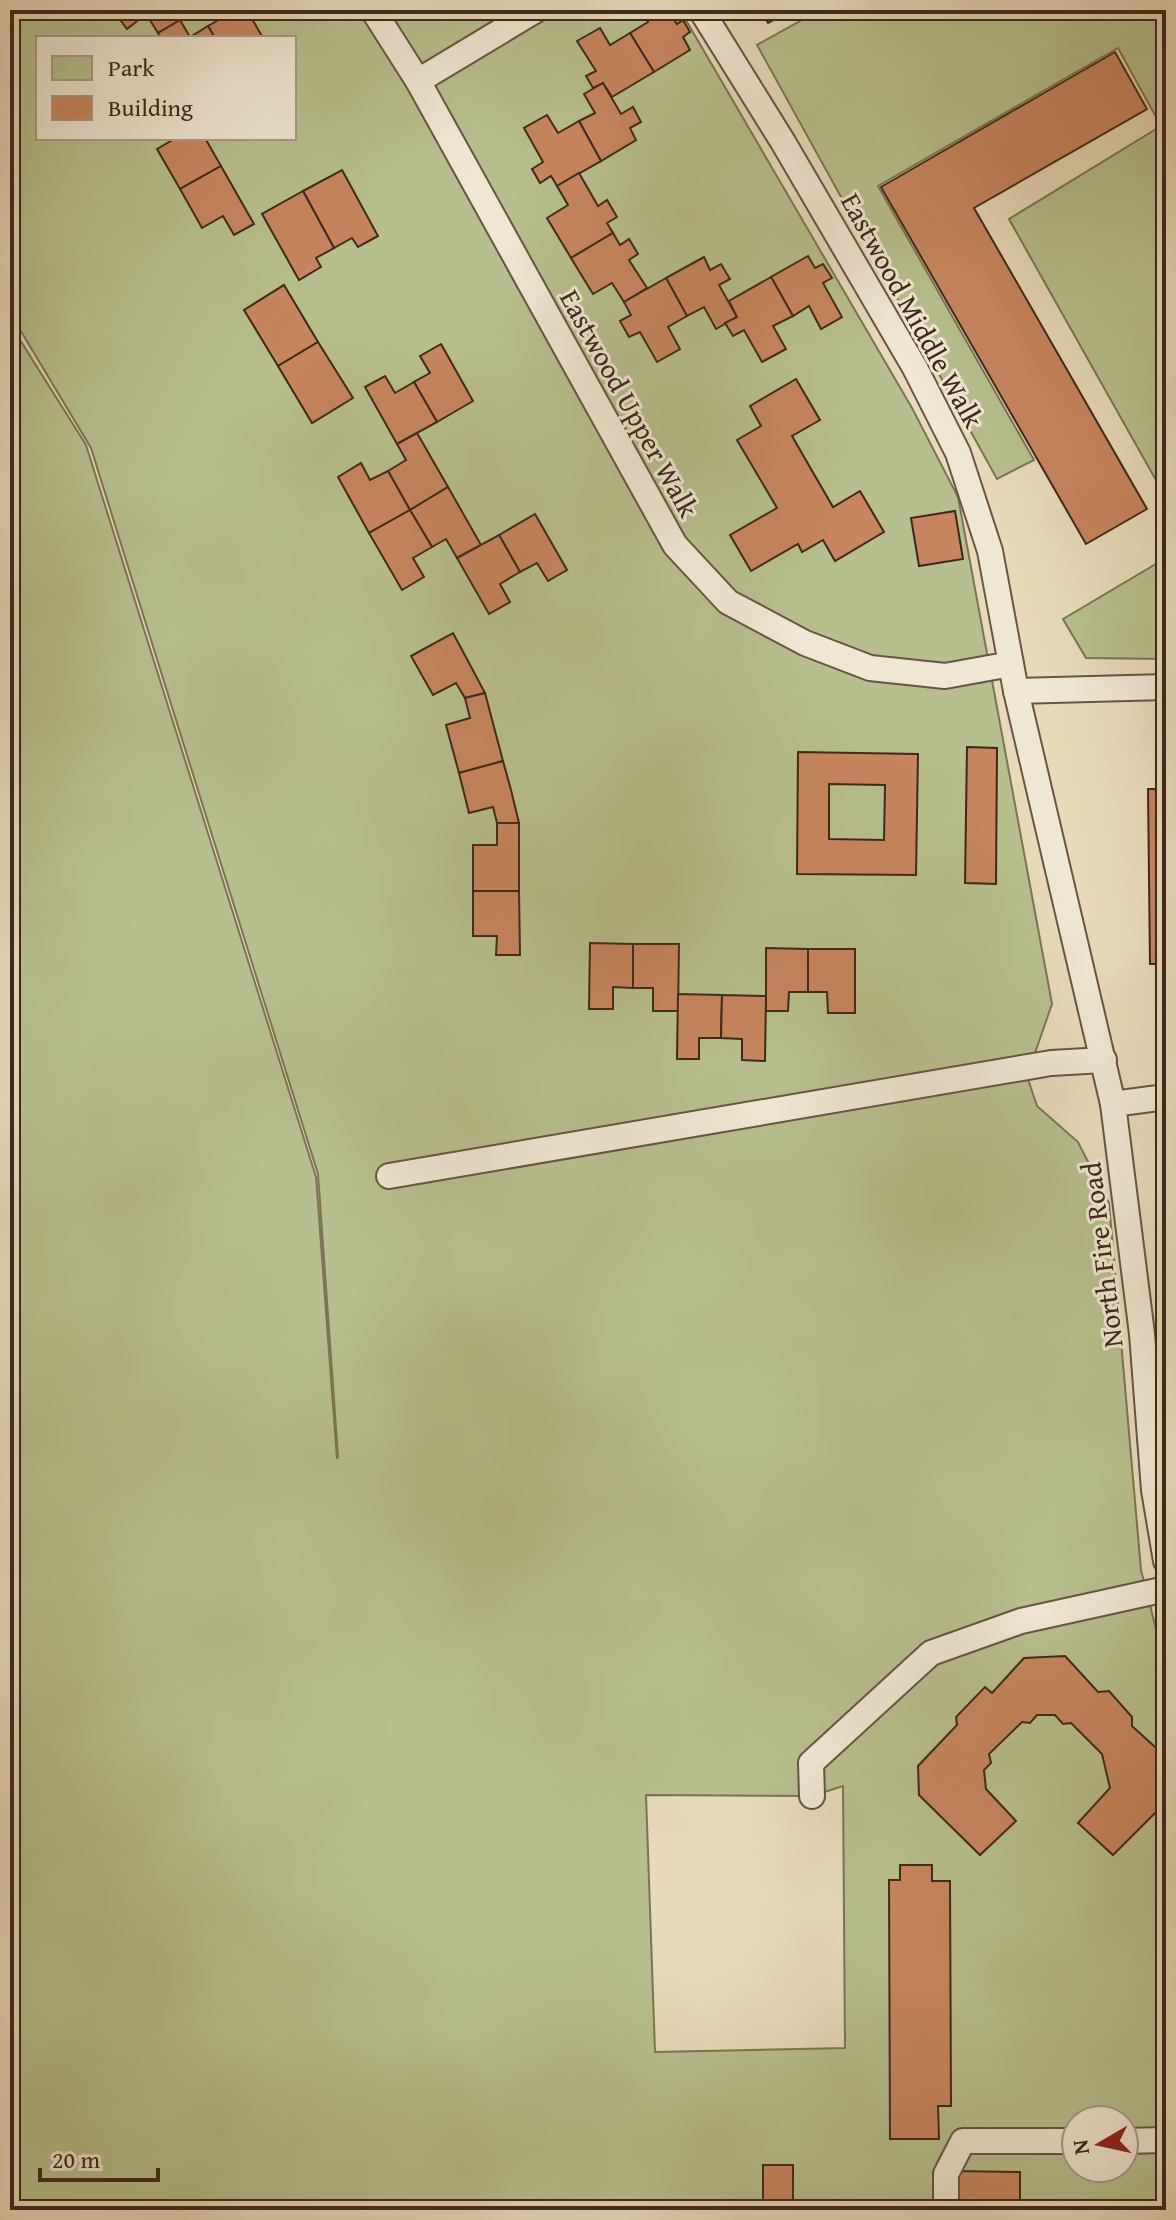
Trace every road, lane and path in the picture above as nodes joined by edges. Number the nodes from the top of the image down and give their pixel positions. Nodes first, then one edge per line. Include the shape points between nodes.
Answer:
1 (373, 10) edge
2 (536, 10) edge
3 (701, 10) edge
4 (418, 81) junction
5 (1011, 664) junction
6 (1166, 687) edge
7 (1016, 691) junction
8 (1104, 1060) junction
9 (1166, 1097) edge
10 (1113, 1104) junction
11 (389, 1176) dead end
12 (1166, 1561) edge
13 (1166, 1589) edge
14 (812, 1796) dead end
15 (1166, 2140) edge
16 (1060, 2141) edge
17 (1140, 2141) edge
18 (946, 2210) edge

1 - 4 lane, Eastwood Upper Walk
2 - 4 lane
3 - 5 lane, Eastwood Middle Walk via 915,368 958,453 997,544
4 - 5 lane, Eastwood Upper Walk via 675,545 728,602 805,643 870,668 945,676
5 - 7 lane, North Fire Road
6 - 7 lane
7 - 8 lane, North Fire Road
8 - 10 lane, North Fire Road
8 - 11 lane via 1051,1063
9 - 10 lane
10 - 12 lane, North Fire Road
13 - 14 lane via 1021,1621 931,1653 811,1763
15 - 17 lane
16 - 18 lane via 963,2141 946,2174

